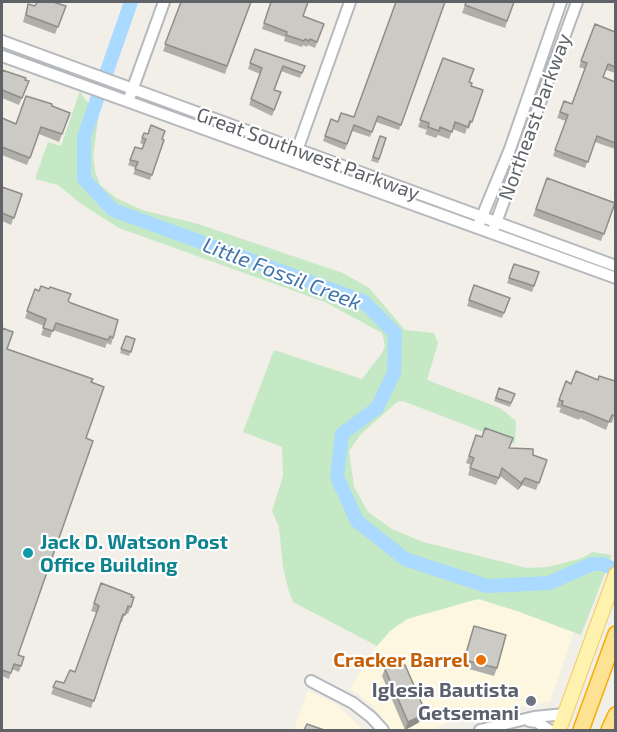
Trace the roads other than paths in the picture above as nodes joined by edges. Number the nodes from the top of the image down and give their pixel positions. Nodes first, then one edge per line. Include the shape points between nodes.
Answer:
1 (164, 2) edge
2 (350, 2) edge
3 (561, 2) edge
4 (577, 2) edge
5 (2, 41) edge
6 (2, 56) edge
7 (129, 88) junction
8 (529, 93) junction
9 (543, 98) junction
10 (124, 100) junction
11 (298, 150) junction
12 (293, 162) junction
13 (480, 223) junction
14 (494, 228) junction
15 (615, 266) edge
16 (615, 278) edge
17 (615, 574) edge
18 (615, 634) edge
19 (311, 681) dead end
20 (565, 714) junction
21 (615, 715) edge
22 (523, 720) junction
23 (383, 730) edge
24 (480, 730) edge
25 (549, 730) edge
26 (559, 730) edge
27 (582, 730) edge
28 (609, 730) edge

1 - 7 street
2 - 11 street
3 - 8 street, Northeast Parkway
4 - 9 street, Northeast Parkway
5 - 7 street, Great Southwest Parkway
6 - 10 street, Great Southwest Parkway
7 - 10 street
7 - 11 street, Great Southwest Parkway
8 - 9 street
8 - 13 street, Northeast Parkway
9 - 14 street, Northeast Parkway
10 - 12 street, Great Southwest Parkway
11 - 12 street
11 - 13 street, Great Southwest Parkway
12 - 13 street, Great Southwest Parkway
13 - 14 street, Great Southwest Parkway
14 - 15 street, Great Southwest Parkway
14 - 16 street, Great Southwest Parkway
17 - 20 main road
18 - 27 highway
19 - 23 street via 352,703
20 - 22 street
20 - 26 main road
21 - 28 highway
22 - 24 street
22 - 25 street via 537,722

